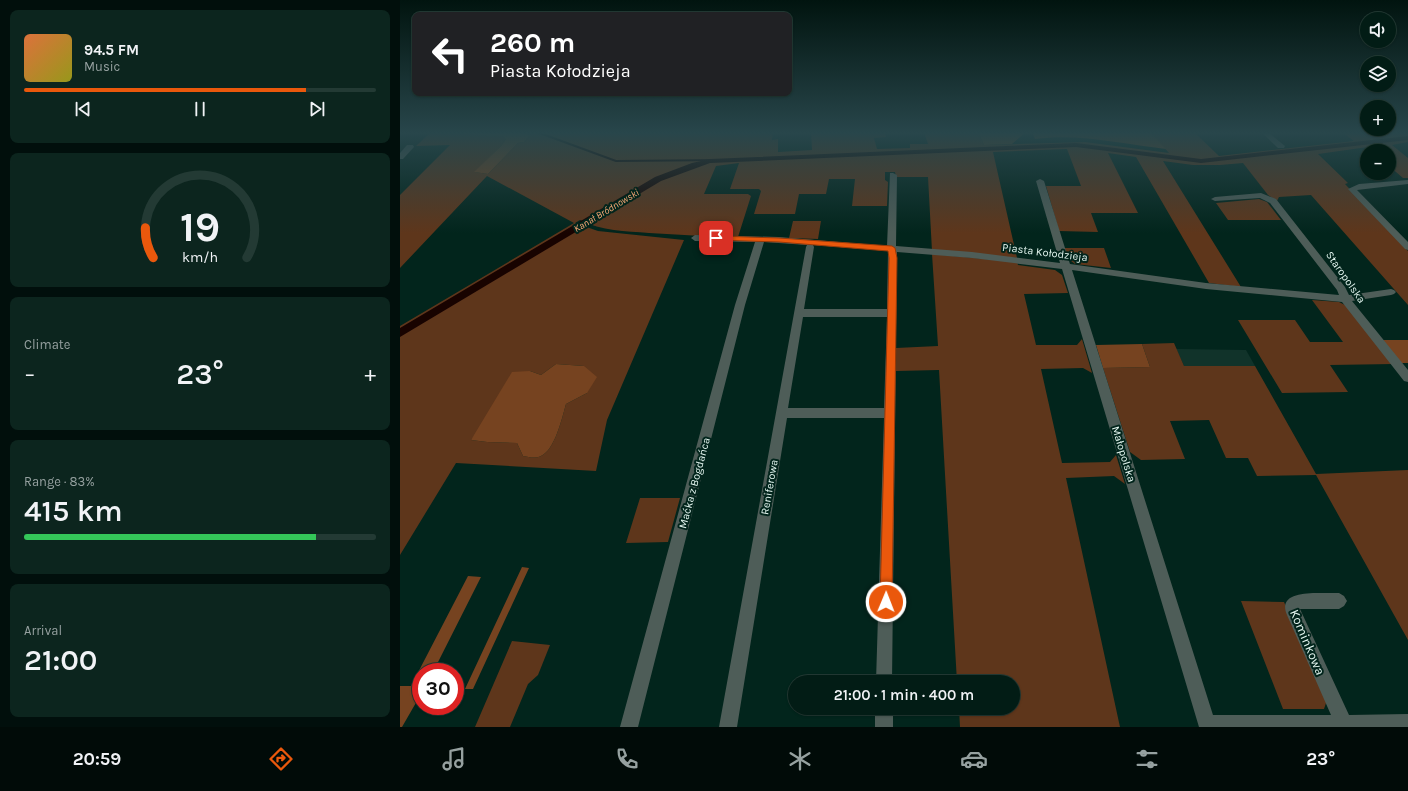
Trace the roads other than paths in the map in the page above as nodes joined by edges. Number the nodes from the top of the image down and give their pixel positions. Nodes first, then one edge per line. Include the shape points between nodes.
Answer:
1 (893, 175) dead end
2 (1040, 180) dead end
3 (1408, 182) edge
4 (1215, 199) dead end
5 (695, 238) dead end
6 (760, 240) junction
7 (810, 247) dead end
8 (1408, 247) edge
9 (892, 248) junction
10 (1065, 266) junction
11 (1392, 292) dead end
12 (1345, 298) junction
13 (799, 313) junction
14 (892, 313) junction
15 (1408, 378) edge
16 (782, 413) junction
17 (890, 413) junction
18 (1339, 601) dead end
19 (884, 675) edge
20 (884, 715) edge
21 (1344, 723) junction
22 (1408, 723) edge
23 (1207, 726) edge
24 (629, 727) edge
25 (728, 727) edge
26 (884, 727) edge

1 - 9 street
2 - 10 street, Małopolska
3 - 8 street via 1359,186 1352,189
4 - 12 street, Staropolska via 1261,195 1273,201 1342,289
5 - 6 street, Piasta Kołodzieja
6 - 9 street, Piasta Kołodzieja
6 - 24 street, Maćka z Bogdańca
7 - 13 street, Reniferowa
9 - 10 street, Piasta Kołodzieja
9 - 14 street
10 - 12 street, Piasta Kołodzieja via 1206,286
10 - 23 street, Małopolska
11 - 12 street, Piasta Kołodzieja
12 - 15 street, Staropolska
13 - 14 street
13 - 16 street, Reniferowa
14 - 17 street
16 - 17 street
16 - 25 street, Reniferowa
17 - 19 street
18 - 21 street, Kominkowa via 1295,602 1292,610
20 - 26 street
21 - 22 street
21 - 23 street

